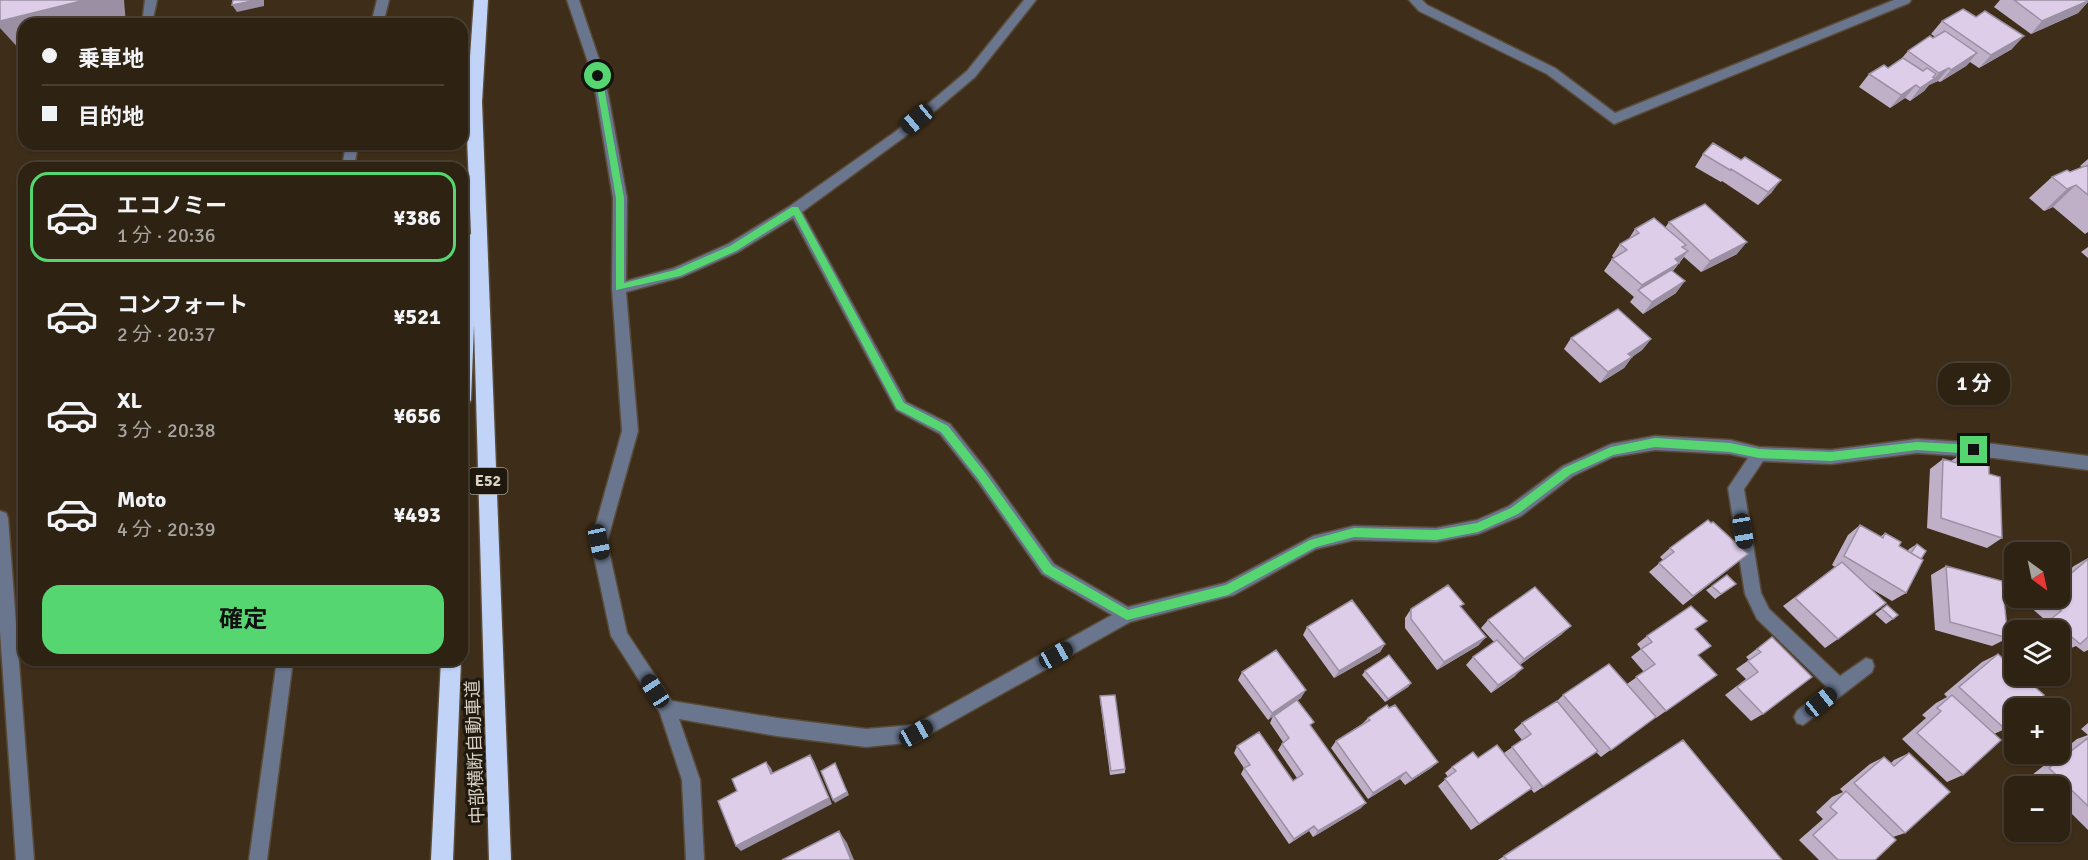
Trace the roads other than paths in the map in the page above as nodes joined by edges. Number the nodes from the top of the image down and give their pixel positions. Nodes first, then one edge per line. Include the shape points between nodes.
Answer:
1 (151, 0) edge
2 (383, 0) edge
3 (482, 0) edge
4 (573, 0) edge
5 (1030, 0) edge
6 (1415, 0) edge
7 (1905, 0) edge
8 (149, 16) dead end
9 (378, 18) edge
10 (475, 103) junction
11 (795, 210) junction
12 (468, 263) edge
13 (619, 288) junction
14 (1759, 454) junction
15 (2088, 463) edge
16 (0, 518) edge
17 (1127, 615) junction
18 (284, 666) edge
19 (451, 666) edge
20 (1866, 666) dead end
21 (1840, 687) junction
22 (667, 709) junction
23 (1803, 717) dead end
24 (25, 860) edge
25 (258, 860) edge
26 (442, 860) edge
27 (500, 860) edge
28 (694, 860) edge

1 - 8 street
2 - 9 street
3 - 10 highway, 中部横断自動車道 / E52
4 - 13 street via 598,76 620,198
5 - 11 street via 971,74 898,135
6 - 7 street via 1423,8 1551,71 1614,119
10 - 12 highway, 中部横断自動車道 / E52
10 - 27 highway, 中部横断自動車道 / E52
11 - 13 street via 733,248 677,273
11 - 17 street via 901,406 945,429 1048,569
13 - 22 street via 630,431 599,542 619,636
14 - 15 street via 1831,457 1917,446
14 - 17 street via 1730,447 1655,442 1611,451 1568,471 1515,511 1478,527 1436,535 1354,533 1313,543 1228,590
14 - 21 street via 1736,488 1753,594 1763,614
16 - 24 street
17 - 22 street via 916,733 866,738
18 - 25 street
19 - 26 highway, 中部横断自動車道
20 - 21 street
21 - 23 street
22 - 28 street via 691,780

